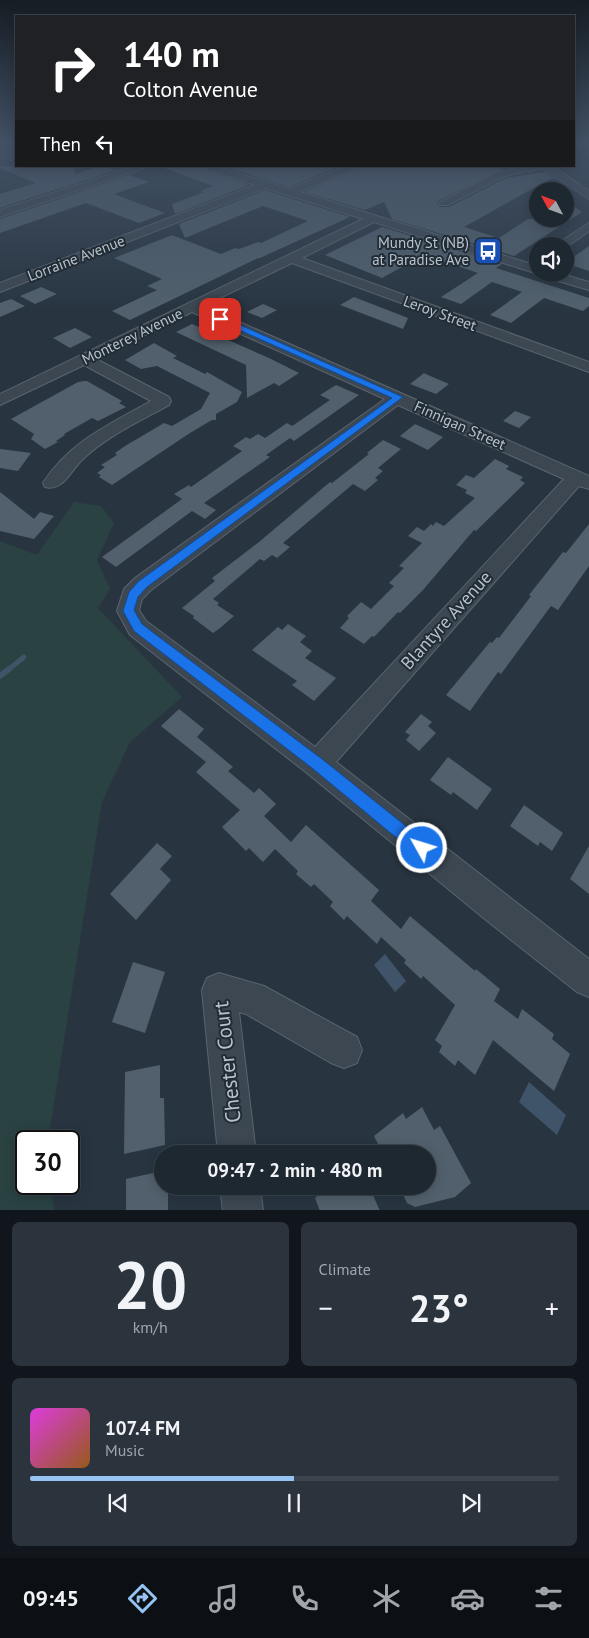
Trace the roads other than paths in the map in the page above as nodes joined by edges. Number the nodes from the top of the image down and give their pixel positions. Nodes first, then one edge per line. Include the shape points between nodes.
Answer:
1 (47, 198) edge
2 (229, 198) edge
3 (306, 198) edge
4 (454, 198) edge
5 (444, 204) dead end
6 (0, 214) edge
7 (372, 219) junction
8 (589, 226) edge
9 (573, 237) edge
10 (291, 258) junction
11 (529, 264) edge
12 (574, 282) edge
13 (589, 286) edge
14 (0, 288) edge
15 (193, 307) junction
16 (85, 359) junction
17 (589, 367) edge
18 (398, 397) junction
19 (0, 400) edge
20 (582, 480) edge
21 (52, 483) dead end
22 (317, 764) junction
23 (589, 980) edge
24 (344, 1050) dead end
25 (236, 1145) edge
26 (241, 1195) edge
27 (243, 1210) edge

1 - 6 street
2 - 14 street, Lorraine Avenue
3 - 7 street
4 - 5 street
7 - 10 street, Monterey Avenue
7 - 11 street
8 - 9 street
10 - 15 street, Monterey Avenue
10 - 17 street, Leroy Street
12 - 13 street
15 - 16 street, Monterey Avenue
15 - 18 street, Finnigan Street
16 - 19 street, Monterey Avenue
16 - 21 street via 163,401 89,443
18 - 20 street, Finnigan Street
18 - 22 street via 143,584 129,602 128,611 138,628
20 - 22 street, Blantyre Avenue
22 - 23 street
24 - 25 street, Chester Court via 252,998 219,990
26 - 27 street

